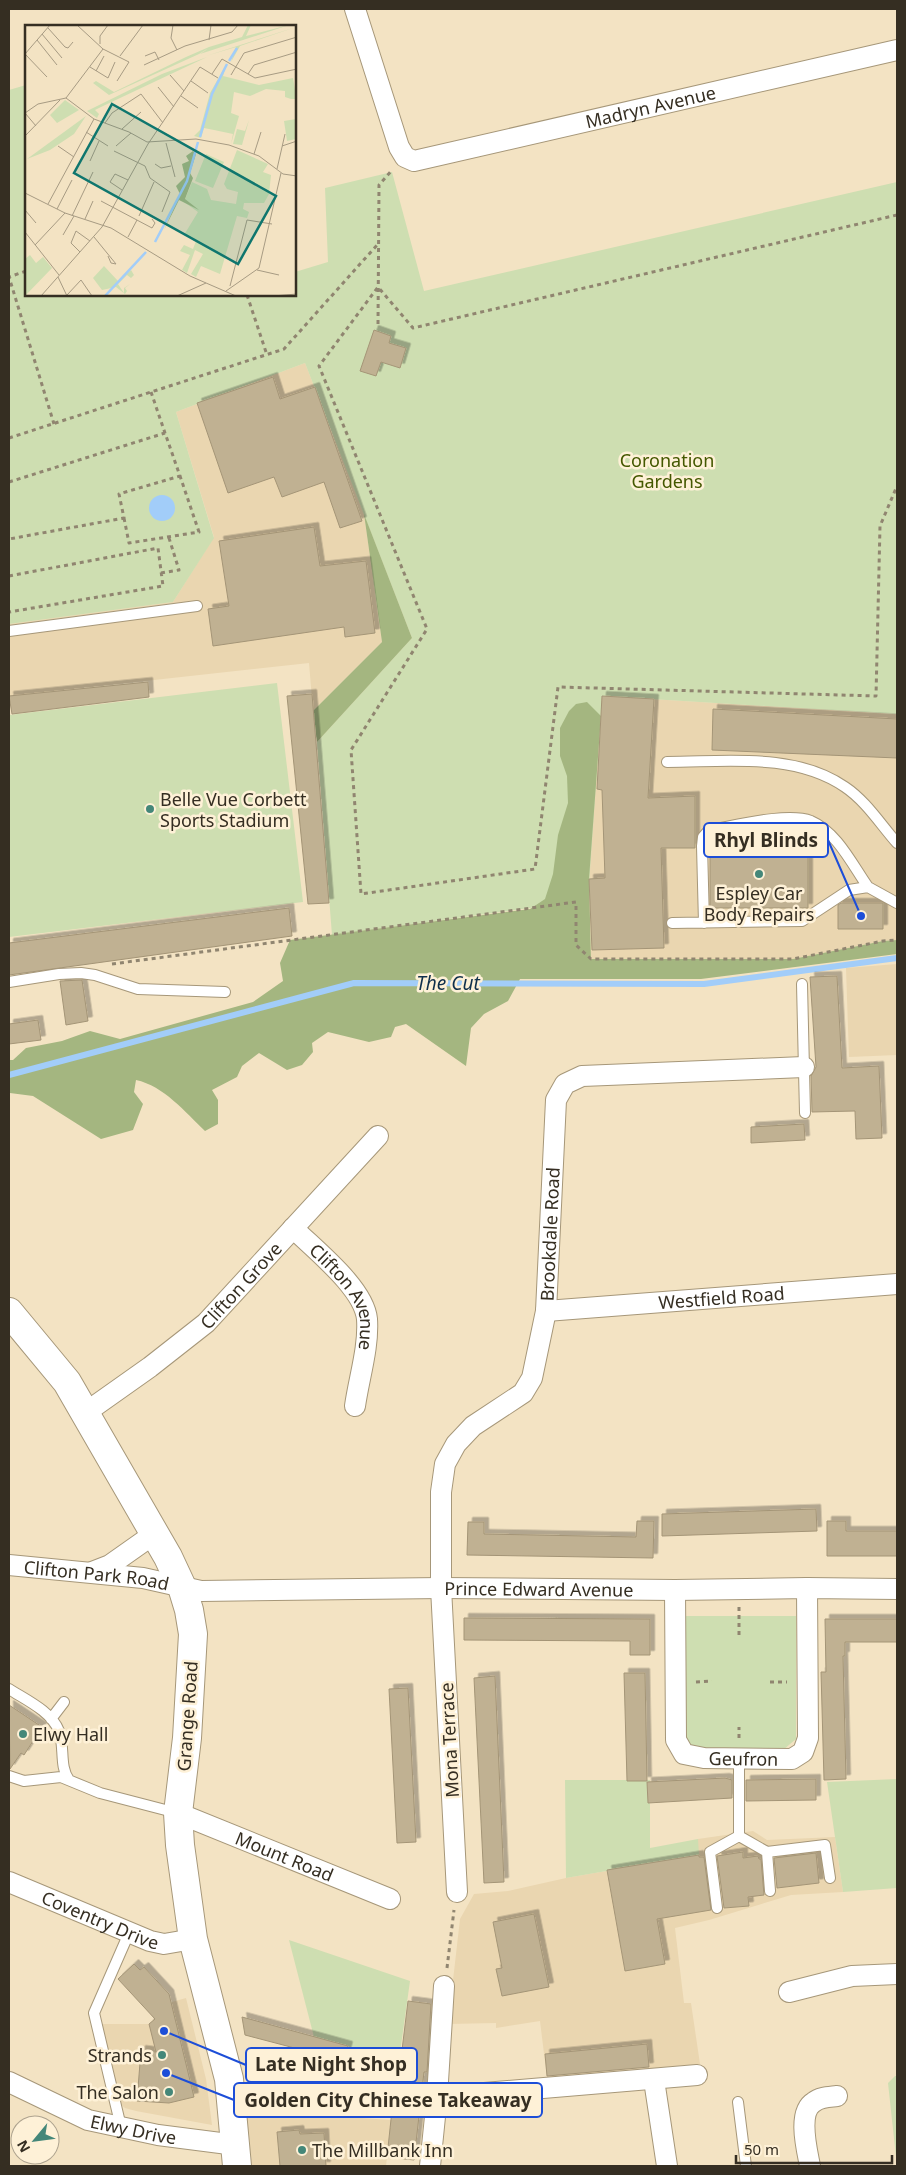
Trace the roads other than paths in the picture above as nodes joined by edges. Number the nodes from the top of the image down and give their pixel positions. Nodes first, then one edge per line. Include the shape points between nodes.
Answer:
1 (355, 9) edge
2 (897, 50) edge
3 (197, 606) dead end
4 (9, 632) edge
5 (667, 762) dead end
6 (897, 843) edge
7 (868, 887) junction
8 (897, 902) edge
9 (672, 923) dead end
10 (704, 923) junction
11 (9, 982) edge
12 (802, 984) dead end
13 (225, 992) dead end
14 (804, 1067) junction
15 (805, 1113) dead end
16 (378, 1136) dead end
17 (293, 1228) junction
18 (897, 1284) edge
19 (546, 1311) junction
20 (9, 1312) edge
21 (355, 1406) dead end
22 (85, 1413) junction
23 (154, 1534) junction
24 (11, 1563) edge
25 (90, 1572) junction
26 (182, 1587) junction
27 (441, 1588) junction
28 (806, 1588) junction
29 (897, 1589) edge
30 (675, 1590) junction
31 (9, 1689) edge
32 (64, 1702) dead end
33 (51, 1719) junction
34 (739, 1759) junction
35 (9, 1776) edge
36 (69, 1780) junction
37 (178, 1813) junction
38 (739, 1836) junction
39 (767, 1852) junction
40 (830, 1878) dead end
41 (9, 1882) edge
42 (770, 1891) dead end
43 (457, 1892) road end
44 (390, 1899) dead end
45 (717, 1908) dead end
46 (130, 1932) junction
47 (193, 1940) junction
48 (897, 1974) edge
49 (444, 1986) road end
50 (789, 1992) dead end
51 (697, 2075) dead end
52 (654, 2080) junction
53 (9, 2082) edge
54 (837, 2096) dead end
55 (437, 2097) junction
56 (738, 2102) dead end
57 (121, 2127) junction
58 (236, 2156) edge
59 (430, 2166) edge
60 (667, 2166) edge
61 (746, 2166) edge
62 (810, 2166) edge

1 - 2 street, Madryn Avenue via 399,147 405,157 414,160
3 - 4 lane
5 - 6 lane via 775,762 816,771 847,788
7 - 8 lane
7 - 10 lane via 849,890 802,921
7 - 10 lane via 838,844 811,821 780,818 709,830 703,836 702,846
9 - 10 lane
11 - 13 lane via 81,973 138,989
12 - 14 lane
14 - 15 lane
14 - 19 street, Brookdale Road via 582,1076 565,1084 556,1100
16 - 17 street, Clifton Grove
17 - 21 street, Clifton Avenue via 350,1286 367,1317
17 - 22 street, Clifton Grove via 206,1324
18 - 19 street, Westfield Road
19 - 27 street, Brookdale Road via 532,1378 523,1393 473,1426 456,1444 445,1464 441,1492
20 - 22 main road, Grange Road via 67,1382
22 - 23 main road, Grange Road
23 - 25 street via 110,1565
23 - 26 main road, Grange Road
24 - 25 street, Clifton Park Road
25 - 26 street, Clifton Park Road via 143,1578
26 - 27 street, Prince Edward Avenue via 201,1590
26 - 37 main road, Grange Road via 193,1634 187,1738
27 - 30 street, Prince Edward Avenue
27 - 43 street, Mona Terrace
28 - 29 street, Prince Edward Avenue
28 - 30 street, Prince Edward Avenue
28 - 34 street, Geufron via 808,1738 803,1752 792,1759
30 - 34 street, Geufron via 676,1740 684,1754
31 - 33 lane
32 - 33 lane
33 - 36 lane via 59,1732 64,1774
34 - 38 lane
35 - 36 lane via 24,1781 61,1777
36 - 37 lane via 100,1793
37 - 44 street, Mount Road
37 - 47 main road, Grange Road
38 - 39 lane
38 - 45 lane via 710,1852
39 - 40 lane via 825,1845
39 - 42 lane
41 - 46 street, Coventry Drive
46 - 47 street, Coventry Drive via 164,1944
46 - 57 lane via 94,2013
47 - 58 main road, Grange Road via 229,2079
48 - 50 street via 852,1976
49 - 55 street
51 - 52 street
52 - 55 street
52 - 60 street
53 - 57 street, Elwy Drive via 88,2120
54 - 62 street via 812,2102 805,2114
55 - 59 street
56 - 61 lane
57 - 58 street, Elwy Drive

